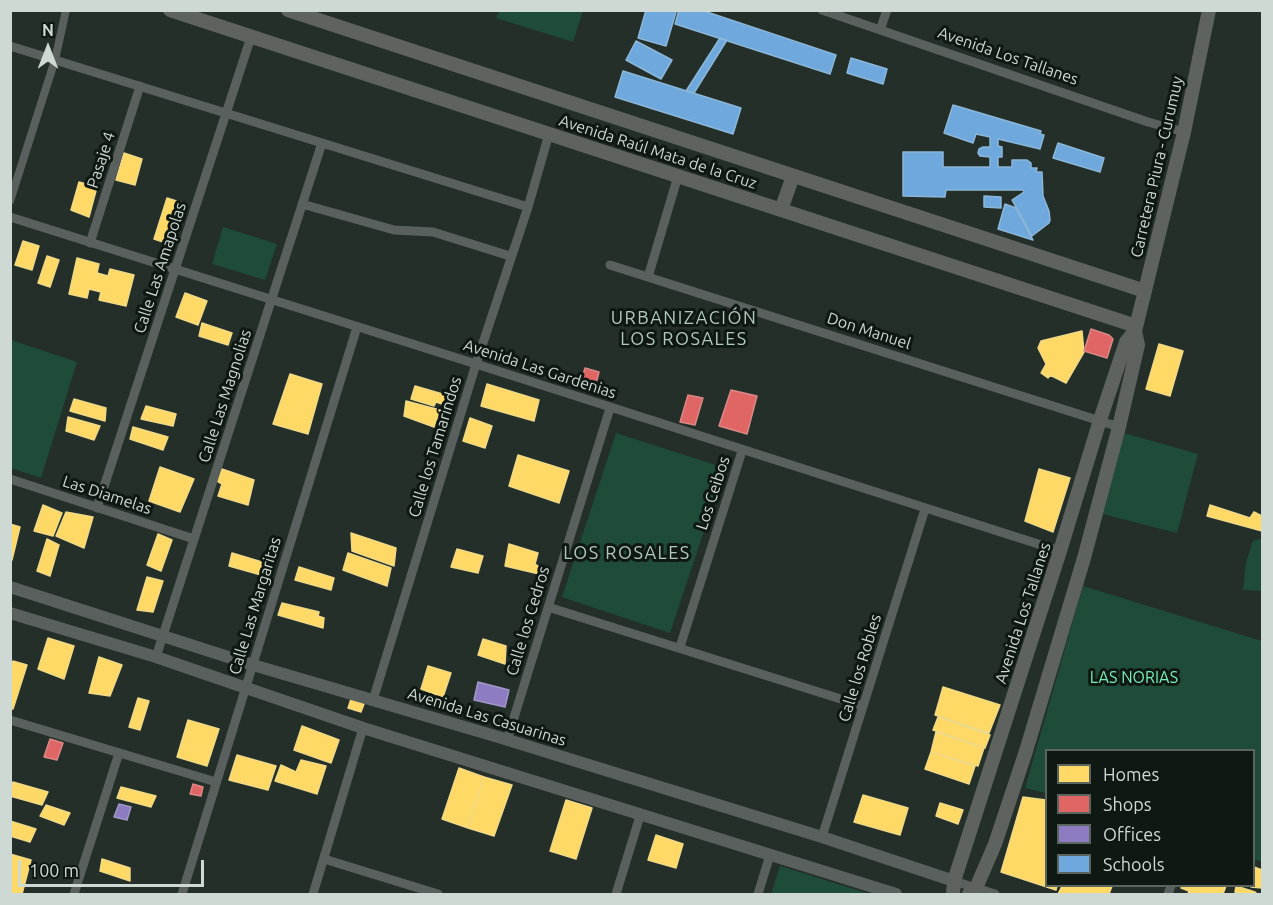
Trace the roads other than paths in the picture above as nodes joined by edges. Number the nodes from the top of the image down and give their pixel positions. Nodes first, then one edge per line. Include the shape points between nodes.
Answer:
1 (66, 10) edge
2 (170, 10) edge
3 (288, 10) edge
4 (822, 10) edge
5 (887, 10) edge
6 (1209, 10) edge
7 (880, 30) junction
8 (251, 37) junction
9 (10, 46) edge
10 (55, 60) junction
11 (140, 86) junction
12 (226, 113) junction
13 (1184, 132) junction
14 (549, 134) junction
15 (322, 143) junction
16 (678, 176) junction
17 (793, 176) junction
18 (10, 201) edge
19 (302, 204) junction
20 (528, 207) junction
21 (781, 210) junction
22 (10, 218) edge
23 (90, 243) junction
24 (510, 256) junction
25 (610, 265) dead end
26 (176, 270) junction
27 (648, 277) junction
28 (1145, 291) junction
29 (272, 300) junction
30 (357, 327) junction
31 (1136, 328) junction
32 (1132, 344) junction
33 (476, 364) junction
34 (610, 408) junction
35 (1100, 420) junction
36 (1119, 427) junction
37 (742, 451) junction
38 (10, 478) edge
39 (97, 508) junction
40 (925, 509) junction
41 (194, 539) junction
42 (1060, 551) junction
43 (10, 587) edge
44 (548, 607) junction
45 (10, 614) edge
46 (163, 636) junction
47 (680, 647) junction
48 (156, 657) junction
49 (253, 665) junction
50 (245, 688) junction
51 (373, 700) junction
52 (863, 706) junction
53 (10, 720) edge
54 (363, 728) junction
55 (507, 740) junction
56 (118, 753) junction
57 (216, 782) junction
58 (640, 816) junction
59 (822, 837) junction
60 (770, 855) junction
61 (324, 859) junction
62 (953, 888) edge
63 (973, 891) edge
64 (74, 894) edge
65 (182, 894) edge
66 (313, 894) edge
67 (438, 894) edge
68 (616, 894) edge
69 (758, 894) edge
70 (896, 894) edge
71 (995, 894) edge

1 - 10 street
2 - 8 main road, Avenida Raúl Mata de la Cruz
3 - 17 main road, Avenida Raúl Mata de la Cruz
4 - 7 street, Avenida Los Tallanes
5 - 7 street
6 - 13 main road, Carretera Piura - Curumuy
7 - 13 street, Avenida Los Tallanes
8 - 12 street, Calle Las Amapolas
8 - 14 main road, Avenida Raúl Mata de la Cruz
9 - 10 street
10 - 11 street
10 - 18 street
11 - 12 street
11 - 23 street, Pasaje 4
12 - 15 street
12 - 26 street, Calle Las Amapolas
13 - 28 main road, Carretera Piura - Curumuy
14 - 16 main road, Avenida Raúl Mata de la Cruz
14 - 20 street, Calle los Tamarindos
15 - 19 street, Calle Las Magnolias
15 - 20 street
16 - 21 main road, Avenida Raúl Mata de la Cruz
16 - 27 street
17 - 21 main road
17 - 28 main road, Avenida Raúl Mata de la Cruz
19 - 24 street via 394,230 433,232
19 - 29 street, Calle Las Magnolias
20 - 24 street, Calle los Tamarindos
21 - 31 main road, Avenida Raúl Mata de la Cruz
22 - 23 street, Avenida Las Gardenias
23 - 26 street, Avenida Las Gardenias
24 - 33 street, Calle los Tamarindos
25 - 27 street, Don Manuel
26 - 29 street, Avenida Las Gardenias
26 - 39 street, Calle Las Amapolas
27 - 35 street, Don Manuel
28 - 31 main road, Carretera Piura - Curumuy
29 - 30 street, Avenida Las Gardenias
29 - 41 street, Calle Las Magnolias
30 - 33 street, Avenida Las Gardenias
30 - 49 street, Calle Las Margaritas
31 - 32 main road, Carretera Piura - Curumuy
32 - 35 main road, Avenida Los Tallanes
32 - 36 main road
33 - 34 street, Avenida Las Gardenias
33 - 51 street, Calle los Tamarindos
34 - 37 street, Avenida Las Gardenias
34 - 44 street, Calle los Cedros
35 - 36 street, Don Manuel
35 - 42 main road, Avenida Los Tallanes
36 - 63 main road via 1026,751
37 - 40 street, Avenida Las Gardenias
37 - 47 street, Los Ceibos
38 - 39 street, Las Diamelas
39 - 41 street, Las Diamelas
40 - 42 street, Avenida Las Gardenias
40 - 52 street, Calle los Robles
41 - 46 street, Calle Las Magnolias
42 - 62 main road, Avenida Los Tallanes
43 - 46 street, Avenida Las Casuarinas
44 - 47 street
44 - 55 street, Calle los Cedros
45 - 48 street
46 - 48 street, Calle Las Magnolias
46 - 49 street, Avenida Las Casuarinas
47 - 52 street
48 - 50 street
49 - 50 street, Calle Las Margaritas
49 - 51 street, Avenida Las Casuarinas
50 - 54 street
50 - 57 street, Calle Las Margaritas
51 - 55 street, Avenida Las Casuarinas
52 - 59 street, Calle los Robles
53 - 56 street
54 - 58 street
54 - 61 street
55 - 59 street, Avenida Las Casuarinas
56 - 57 street
56 - 64 street
57 - 65 street, Calle Las Margaritas
58 - 60 street
58 - 68 street
59 - 62 street, Avenida Las Casuarinas
60 - 69 street
60 - 70 street
61 - 66 street
61 - 67 street
62 - 63 street
63 - 71 street

